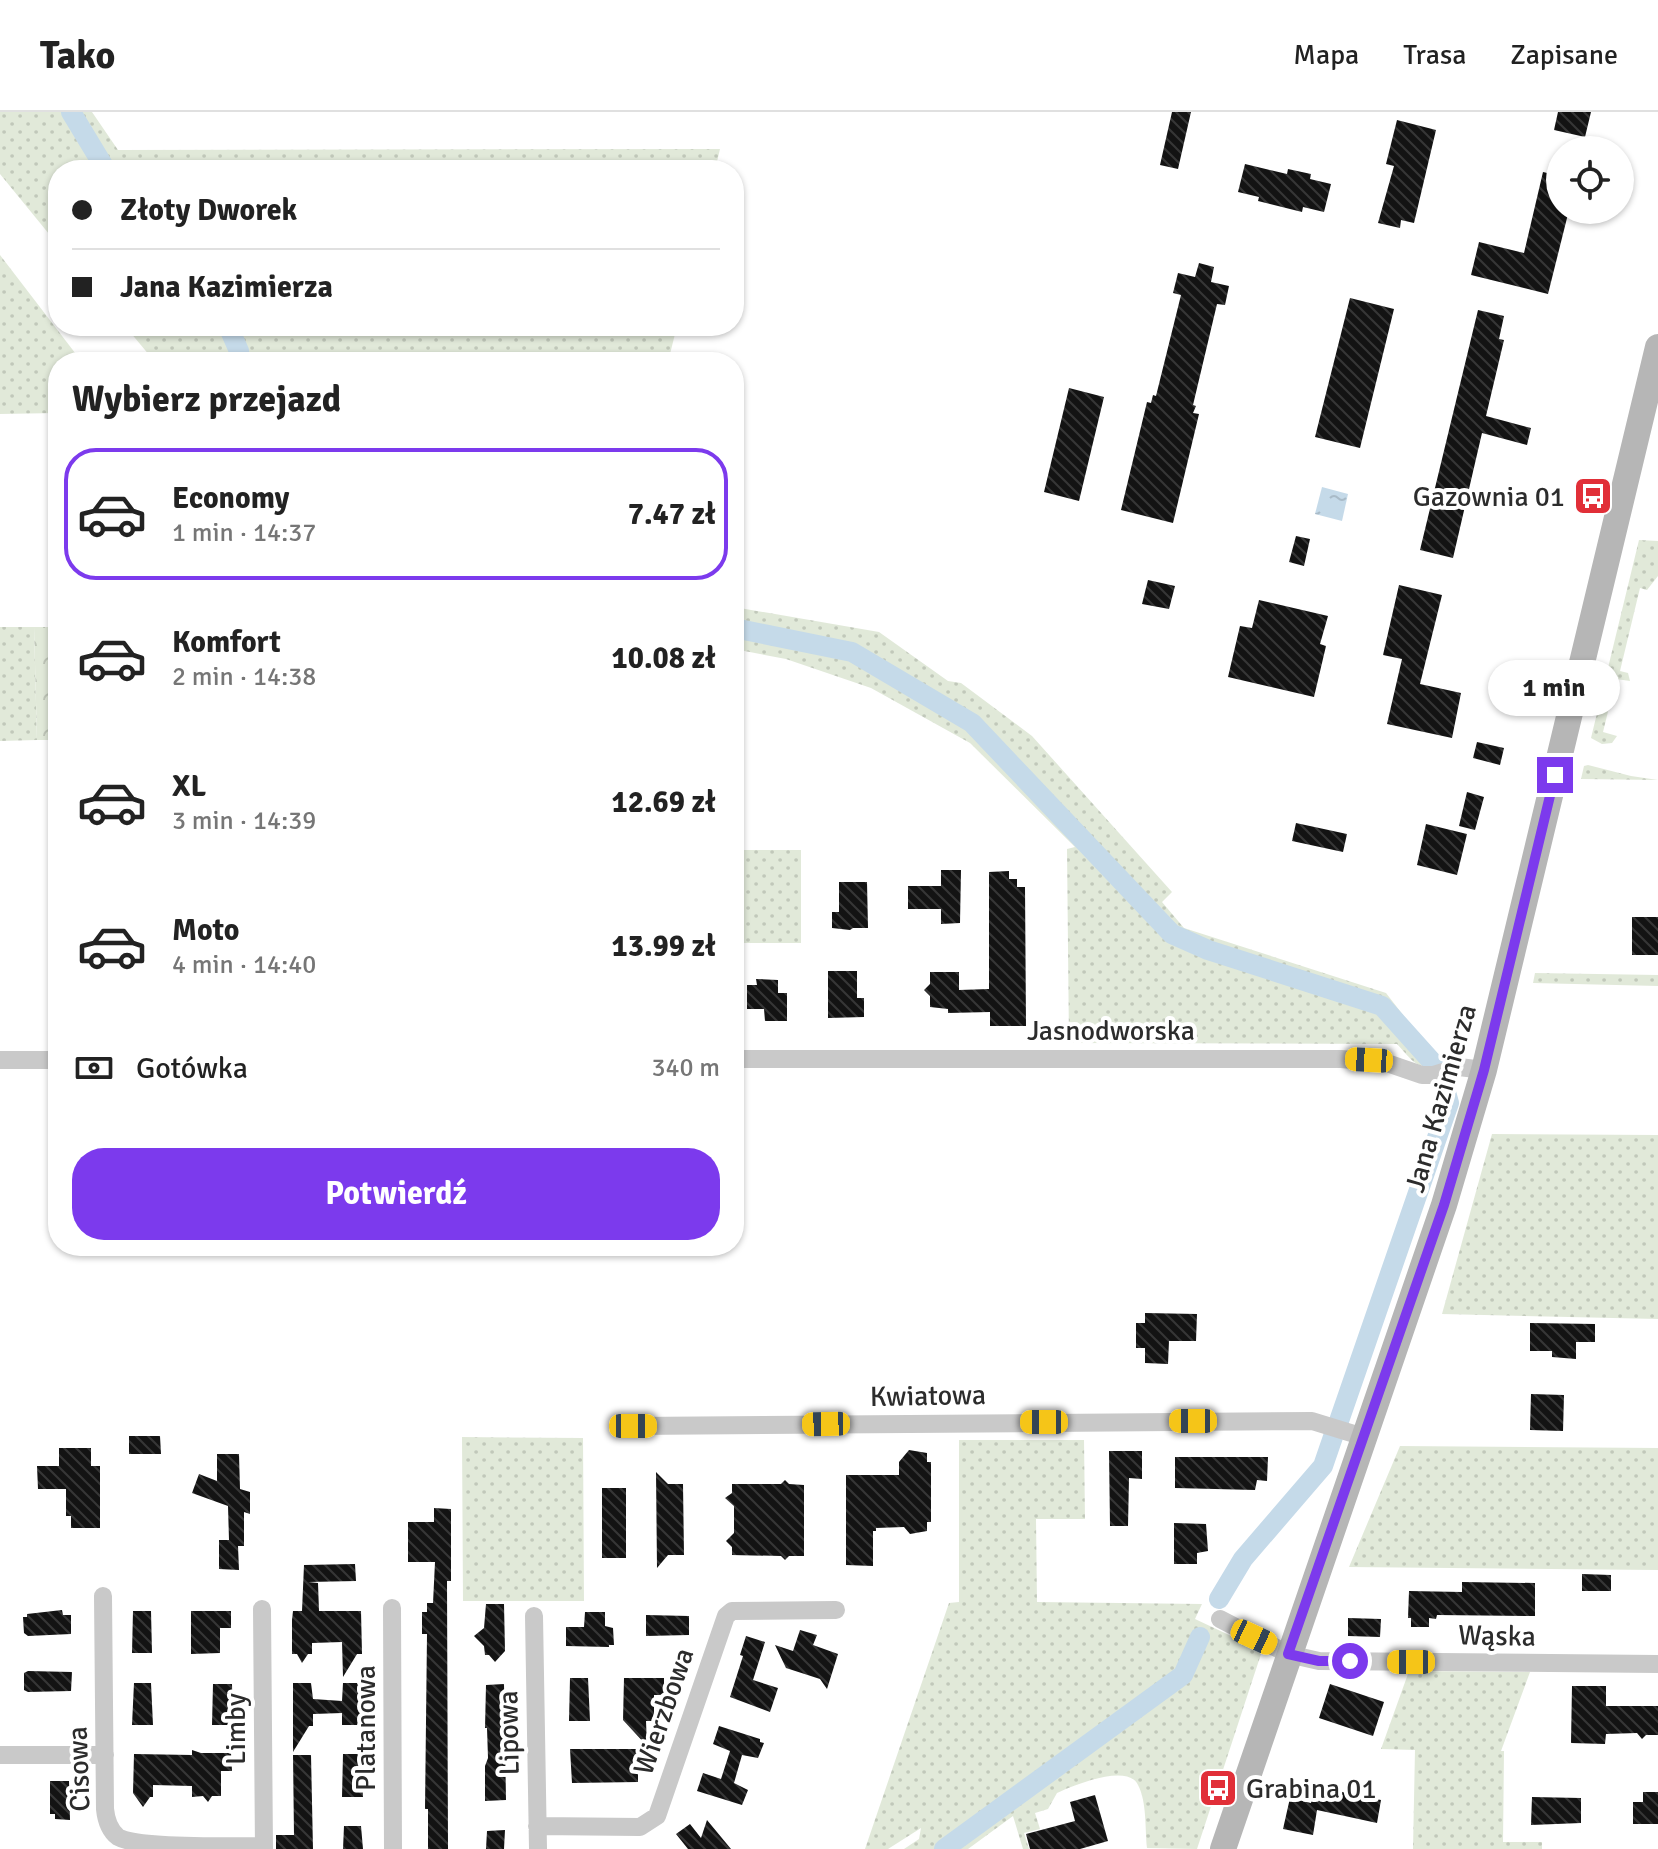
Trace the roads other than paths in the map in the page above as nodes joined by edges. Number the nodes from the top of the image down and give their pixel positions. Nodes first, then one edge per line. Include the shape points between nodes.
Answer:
1 (1658, 347) edge
2 (744, 1059) edge
3 (0, 1060) edge
4 (48, 1060) edge
5 (1484, 1070) junction
6 (633, 1426) dead end
7 (1364, 1437) junction
8 (103, 1596) dead end
9 (392, 1608) dead end
10 (262, 1609) dead end
11 (836, 1610) dead end
12 (534, 1616) dead end
13 (1220, 1619) dead end
14 (1288, 1654) junction
15 (1658, 1664) edge
16 (0, 1755) edge
17 (105, 1755) junction
18 (537, 1826) junction
19 (264, 1847) edge
20 (393, 1849) edge
21 (538, 1849) edge
22 (1223, 1849) edge

1 - 5 main road, Jana Kazimierza
2 - 5 street, Jasnodworska via 1341,1059 1387,1063 1422,1075 1459,1067
3 - 4 street
5 - 7 main road, Jana Kazimierza
6 - 7 street, Kwiatowa via 1312,1421
7 - 14 main road, Jana Kazimierza
8 - 17 street, Cisowa
9 - 20 street, Platanowa
10 - 19 street, Limby
11 - 18 street, Wierzbowa via 732,1611 726,1616 657,1816 640,1827
12 - 18 street, Lipowa
13 - 14 street
14 - 15 street, Wąska via 1319,1661
14 - 22 main road, Jana Kazimierza
16 - 17 street
17 - 19 street, Cisowa via 105,1809 116,1836 149,1846
18 - 21 street, Lipowa

